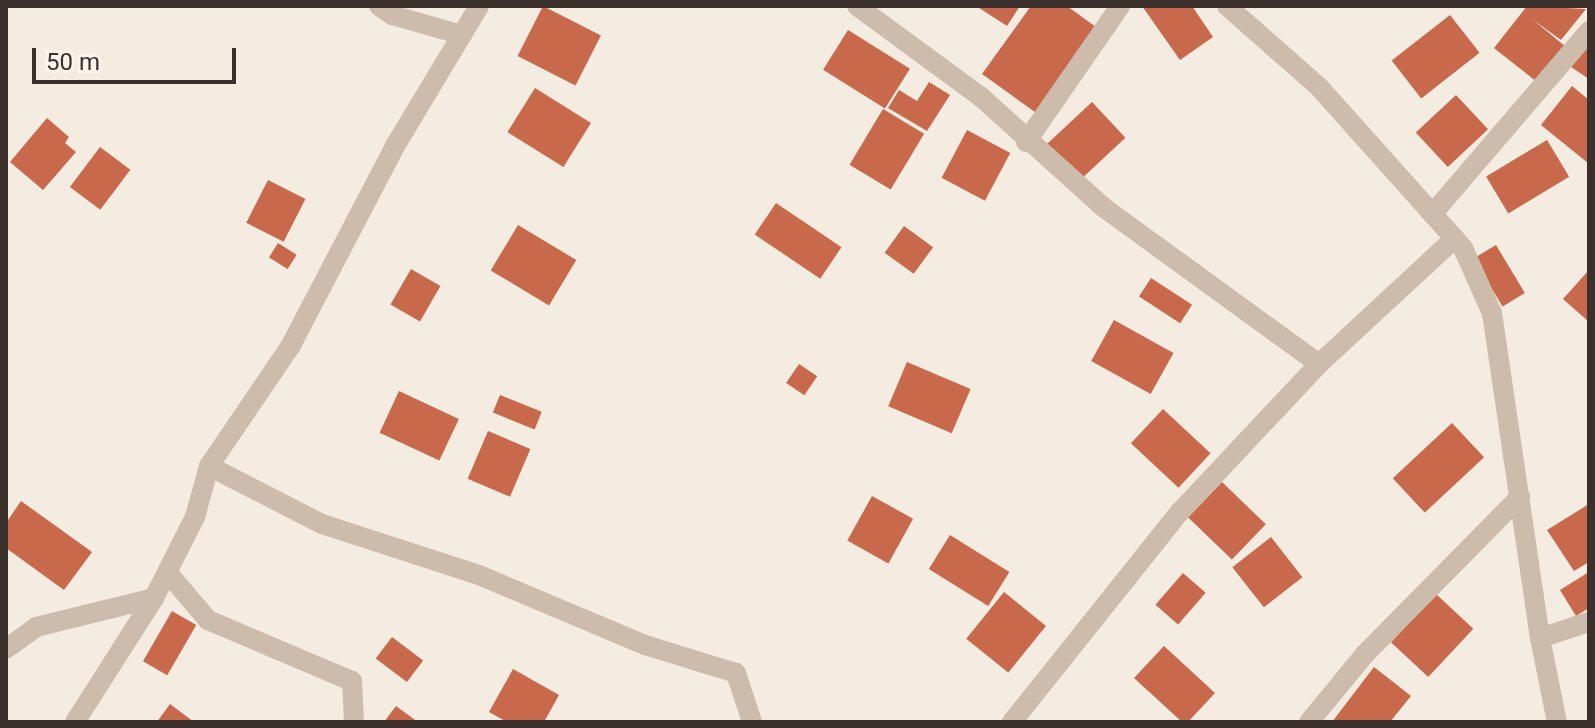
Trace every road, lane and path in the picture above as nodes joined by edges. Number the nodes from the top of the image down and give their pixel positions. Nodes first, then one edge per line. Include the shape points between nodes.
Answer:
1 (379, 6) edge
2 (479, 6) edge
3 (857, 6) edge
4 (1120, 6) edge
5 (1227, 6) edge
6 (1589, 31) edge
7 (462, 35) junction
8 (1026, 142) junction
9 (1434, 212) junction
10 (1455, 238) junction
11 (1319, 364) junction
12 (209, 466) junction
13 (1520, 497) junction
14 (168, 573) junction
15 (154, 598) junction
16 (1589, 622) edge
17 (1540, 638) junction
18 (6, 649) edge
19 (75, 722) edge
20 (354, 722) edge
21 (752, 722) edge
22 (1012, 722) edge
23 (1309, 722) edge
24 (1557, 722) edge

1 - 7 street via 392,15
2 - 7 street
3 - 8 street via 981,97
4 - 8 street
5 - 9 street via 1319,87
6 - 9 street
7 - 12 street via 395,146 290,347
8 - 11 street via 1103,207
9 - 10 street
10 - 11 street
10 - 13 street via 1492,313
11 - 22 street via 1179,513
12 - 14 street via 195,517
12 - 21 street via 322,524 479,575 645,645 736,673
13 - 17 street
13 - 23 street via 1365,654
14 - 15 street
14 - 20 street via 208,620 352,681
15 - 18 street via 36,627
15 - 19 street
16 - 17 street
17 - 24 street

